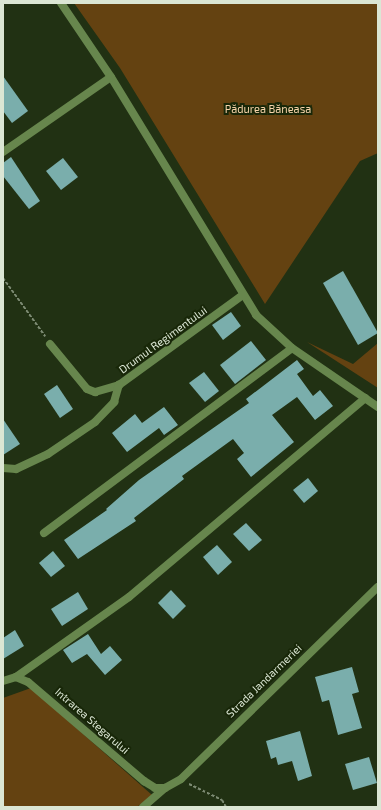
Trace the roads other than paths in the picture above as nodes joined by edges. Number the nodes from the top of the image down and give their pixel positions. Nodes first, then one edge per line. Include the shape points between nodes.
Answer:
1 (61, 3) edge
2 (111, 77) junction
3 (3, 152) edge
4 (243, 294) junction
5 (50, 344) road end
6 (292, 348) junction
7 (119, 385) junction
8 (365, 398) junction
9 (378, 407) edge
10 (3, 468) edge
11 (44, 533) dead end
12 (377, 590) edge
13 (16, 677) junction
14 (3, 681) edge
15 (165, 788) junction
16 (143, 807) edge

1 - 2 street
2 - 3 street
2 - 4 street
4 - 6 street via 256,315
4 - 7 street, Drumul Regimentului
5 - 7 street, Drumul Regimentului via 87,389 95,392
6 - 8 street
6 - 11 street
7 - 10 street via 114,402 95,422 41,457 16,469
8 - 9 street
8 - 13 street via 129,597
12 - 15 street, Strada Jandarmeriei via 180,779
13 - 14 street
13 - 15 street, Intrarea Stegarului via 38,689 149,785
15 - 16 street, Strada Jandarmeriei

